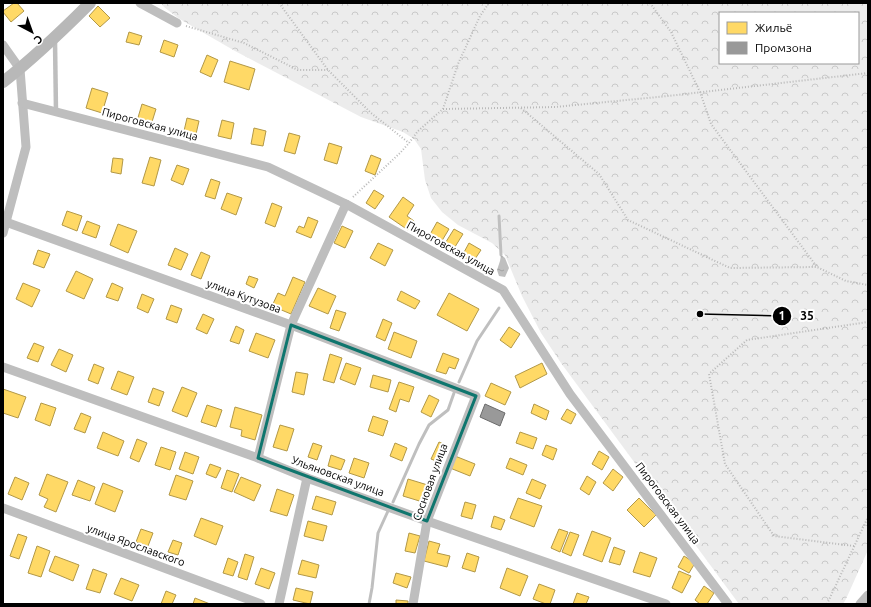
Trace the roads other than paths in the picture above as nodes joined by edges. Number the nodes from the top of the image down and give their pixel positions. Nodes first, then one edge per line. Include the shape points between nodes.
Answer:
1 (90, 3) edge
2 (140, 3) edge
3 (177, 23) road end
4 (55, 38) junction
5 (3, 45) edge
6 (20, 69) junction
7 (3, 82) edge
8 (22, 103) junction
9 (56, 112) junction
10 (346, 204) junction
11 (5, 222) edge
12 (3, 233) edge
13 (291, 325) junction
14 (3, 367) edge
15 (476, 396) joint
16 (258, 458) junction
17 (307, 478) junction
18 (3, 508) edge
19 (427, 521) junction
20 (868, 595) edge
21 (261, 604) edge
22 (279, 604) edge
23 (413, 604) edge
24 (666, 604) edge
25 (728, 604) edge
26 (860, 604) edge

1 - 4 main road
2 - 3 street
4 - 6 main road
4 - 9 lane
5 - 6 street
6 - 7 main road
6 - 8 street
8 - 9 street, Пироговская улица
8 - 11 street via 26,147
9 - 10 street, Пироговская улица via 268,167
10 - 13 street
10 - 25 street, Пироговская улица via 503,290 570,394
11 - 12 street
11 - 13 street, улица Кутузова
13 - 15 street, улица Кутузова
13 - 16 street
14 - 16 street, Ульяновская улица
15 - 19 street, Сосновая улица
16 - 17 street, Ульяновская улица
17 - 19 street, Ульяновская улица
17 - 22 street
18 - 21 street, улица Ярославского
19 - 23 street, Сосновая улица
19 - 24 street, Ульяновская улица
20 - 26 street

